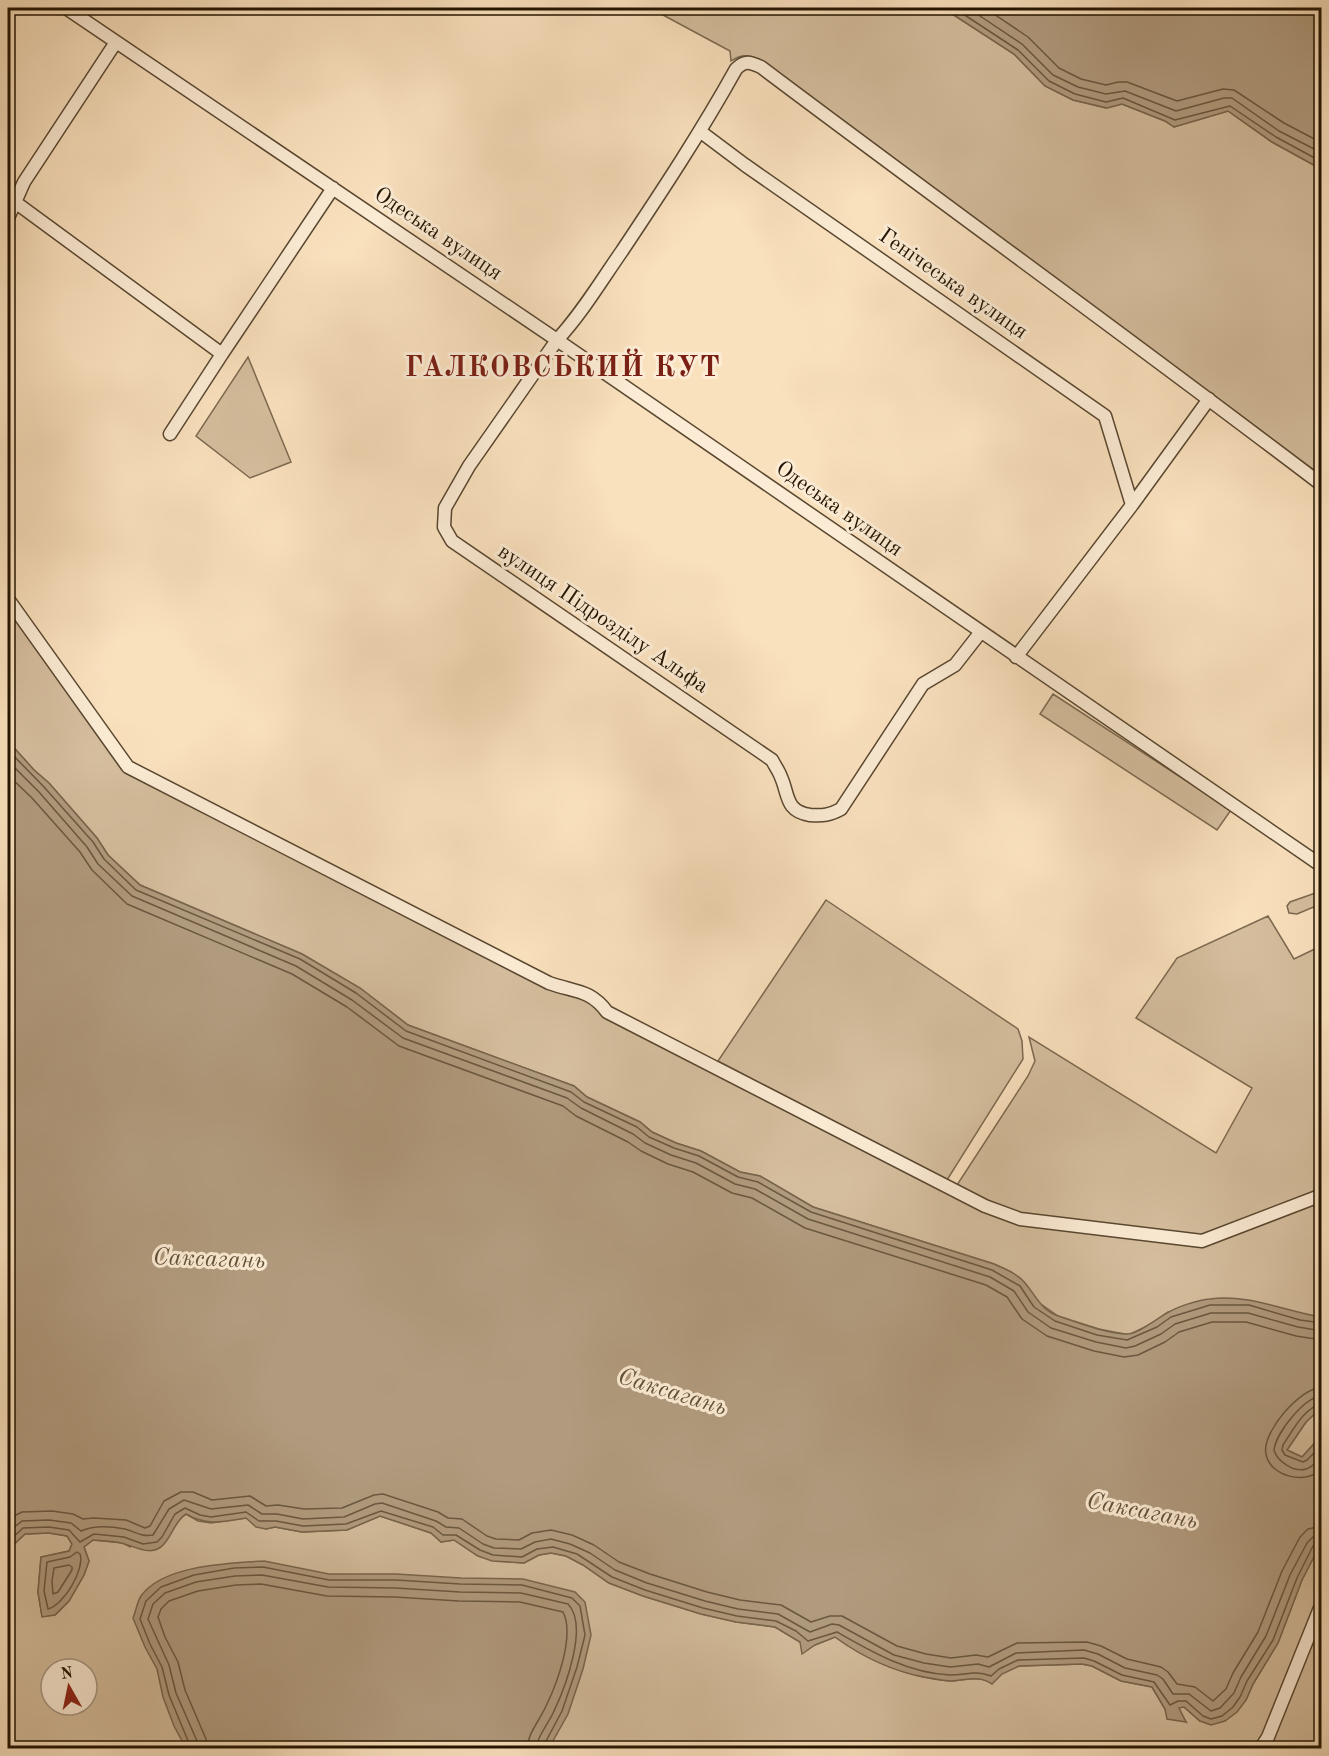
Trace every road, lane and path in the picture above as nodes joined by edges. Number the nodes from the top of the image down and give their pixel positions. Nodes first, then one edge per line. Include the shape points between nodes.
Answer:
1 (66, 8) edge
2 (116, 42) junction
3 (701, 132) junction
4 (333, 188) junction
5 (15, 202) junction
6 (8, 218) edge
7 (557, 340) junction
8 (222, 354) junction
9 (1209, 399) junction
10 (170, 434) dead end
11 (1322, 485) edge
12 (1132, 505) junction
13 (8, 600) edge
14 (980, 633) junction
15 (1016, 657) junction
16 (1322, 866) edge
17 (1322, 1195) edge
18 (1322, 1603) edge
19 (1261, 1749) edge

1 - 2 street, Одеська вулиця
2 - 4 street, Одеська вулиця
2 - 5 street via 24,182
3 - 7 street, вулиця Підрозділу Альфа via 572,324
3 - 9 street, вулиця Підрозділу Альфа via 736,69 749,62 761,67
3 - 12 street, Генічеська вулиця via 1105,416
4 - 7 street, Одеська вулиця
4 - 8 street
5 - 6 street
5 - 8 street
7 - 14 street, Одеська вулиця
7 - 14 street, вулиця Підрозділу Альфа via 469,466 445,508 444,527 452,541 772,760 792,807 802,814 830,816 841,809 923,684 955,665
8 - 10 street
9 - 11 street
9 - 12 street
12 - 15 street
13 - 17 street via 128,767 549,983 586,993 607,1012 985,1206 1020,1219 1202,1241
14 - 15 street, Одеська вулиця
15 - 16 street, Одеська вулиця
18 - 19 street

